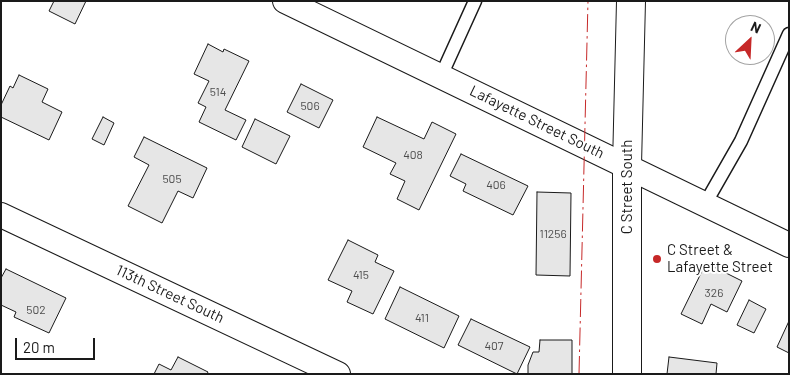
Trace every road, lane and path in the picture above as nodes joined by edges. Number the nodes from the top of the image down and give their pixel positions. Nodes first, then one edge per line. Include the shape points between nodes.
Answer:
1 (285, 1) edge
2 (475, 1) edge
3 (631, 1) edge
4 (789, 34) edge
5 (441, 76) junction
6 (626, 165) junction
7 (705, 204) junction
8 (1, 215) edge
9 (789, 245) edge
10 (338, 374) edge
11 (627, 374) edge

1 - 5 street, Lafayette Street South
2 - 5 lane
3 - 6 main road, C Street South
4 - 7 lane via 741,141
5 - 6 street, Lafayette Street South
6 - 7 street, Lafayette Street South
6 - 11 main road, C Street South
7 - 9 street, Lafayette Street South
8 - 10 street, 113th Street South

